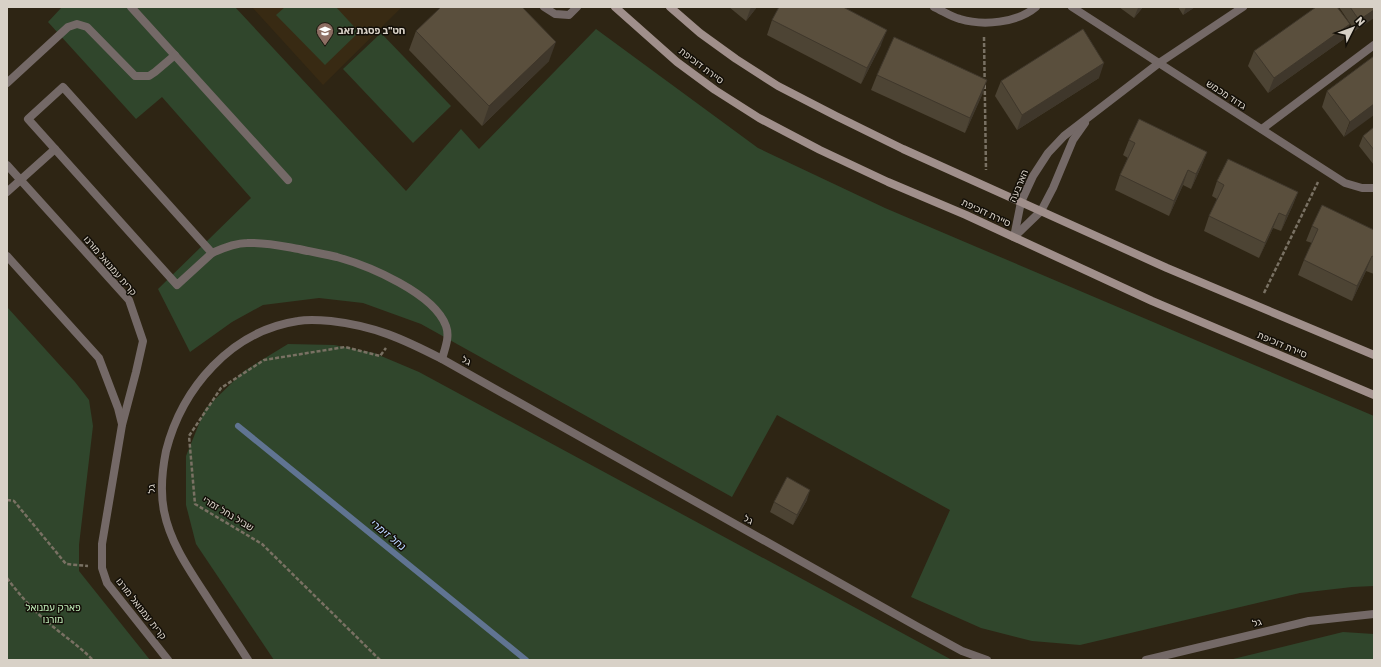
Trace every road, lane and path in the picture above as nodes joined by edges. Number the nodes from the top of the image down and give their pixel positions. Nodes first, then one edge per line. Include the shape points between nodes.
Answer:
1 (131, 7) edge
2 (544, 7) edge
3 (577, 7) edge
4 (615, 7) edge
5 (670, 7) edge
6 (934, 7) edge
7 (1036, 7) edge
8 (1072, 7) edge
9 (1242, 7) edge
10 (984, 23) junction
11 (1374, 45) edge
12 (175, 55) junction
13 (1159, 63) junction
14 (7, 83) edge
15 (1090, 116) junction
16 (1262, 129) junction
17 (55, 149) junction
18 (7, 165) edge
19 (1324, 169) junction
20 (20, 180) junction
21 (288, 180) dead end
22 (987, 186) junction
23 (1374, 188) edge
24 (7, 192) edge
25 (1021, 202) junction
26 (1041, 211) junction
27 (1014, 237) junction
28 (212, 253) junction
29 (7, 256) edge
30 (1258, 306) junction
31 (394, 336) junction
32 (1374, 355) edge
33 (442, 358) junction
34 (1374, 395) edge
35 (122, 425) junction
36 (7, 500) edge
37 (102, 568) junction
38 (7, 578) edge
39 (1374, 614) edge
40 (93, 660) edge
41 (168, 660) edge
42 (248, 660) edge
43 (380, 660) edge
44 (987, 660) edge
45 (1146, 660) edge

1 - 12 street
2 - 3 street via 555,14 569,16
4 - 27 main road, סיירת דוכיפת via 677,62 760,118 888,182
5 - 22 main road via 700,33 778,86 896,146
6 - 10 street via 960,19
7 - 10 street via 1006,21
8 - 13 street, גדוד מכמש
9 - 13 street, הארבעה
10 - 22 path
11 - 16 street
12 - 14 street via 149,76 135,76 87,27 77,24 68,27
12 - 21 street
13 - 15 street, הארבעה
13 - 16 street, גדוד מכמש
15 - 25 street, הארבעה via 1064,136 1048,153 1033,176
15 - 26 street, הארבעה via 1073,140
16 - 19 street, גדוד מכמש
17 - 20 street
17 - 28 street via 177,285
17 - 28 street via 28,119 63,87
18 - 20 street, קרית עמנואל מורנו
19 - 23 street, גדוד מכמש via 1345,183 1362,188
19 - 30 path
20 - 24 street
20 - 35 street, קרית עמנואל מורנו via 129,300 142,341
22 - 25 main road
25 - 26 main road
25 - 27 street, הארבעה
26 - 27 street, הארבעה
26 - 30 main road
27 - 34 main road, סיירת דוכיפת via 1152,302
28 - 33 street via 246,243 269,243 337,257 373,269 426,300 438,314 446,326 447,344
29 - 35 street, קרית עמנואל מורנו via 99,358
30 - 32 main road
31 - 33 street, גל
31 - 42 street, גל via 377,329 324,321 298,320 266,329 225,354 190,394 178,416 170,436 162,478 161,494 168,530 183,561
31 - 43 path, שביל נחל זמרי via 380,356 345,347 264,360 221,388 189,436 195,504 262,544
33 - 44 street, גל via 918,627 962,651
35 - 37 street, קרית עמנואל מורנו via 102,544
36 - 37 path via 14,501 66,564
37 - 41 street, קרית עמנואל מורנו via 107,583
38 - 40 path via 45,620
39 - 45 street, גל via 1310,621

